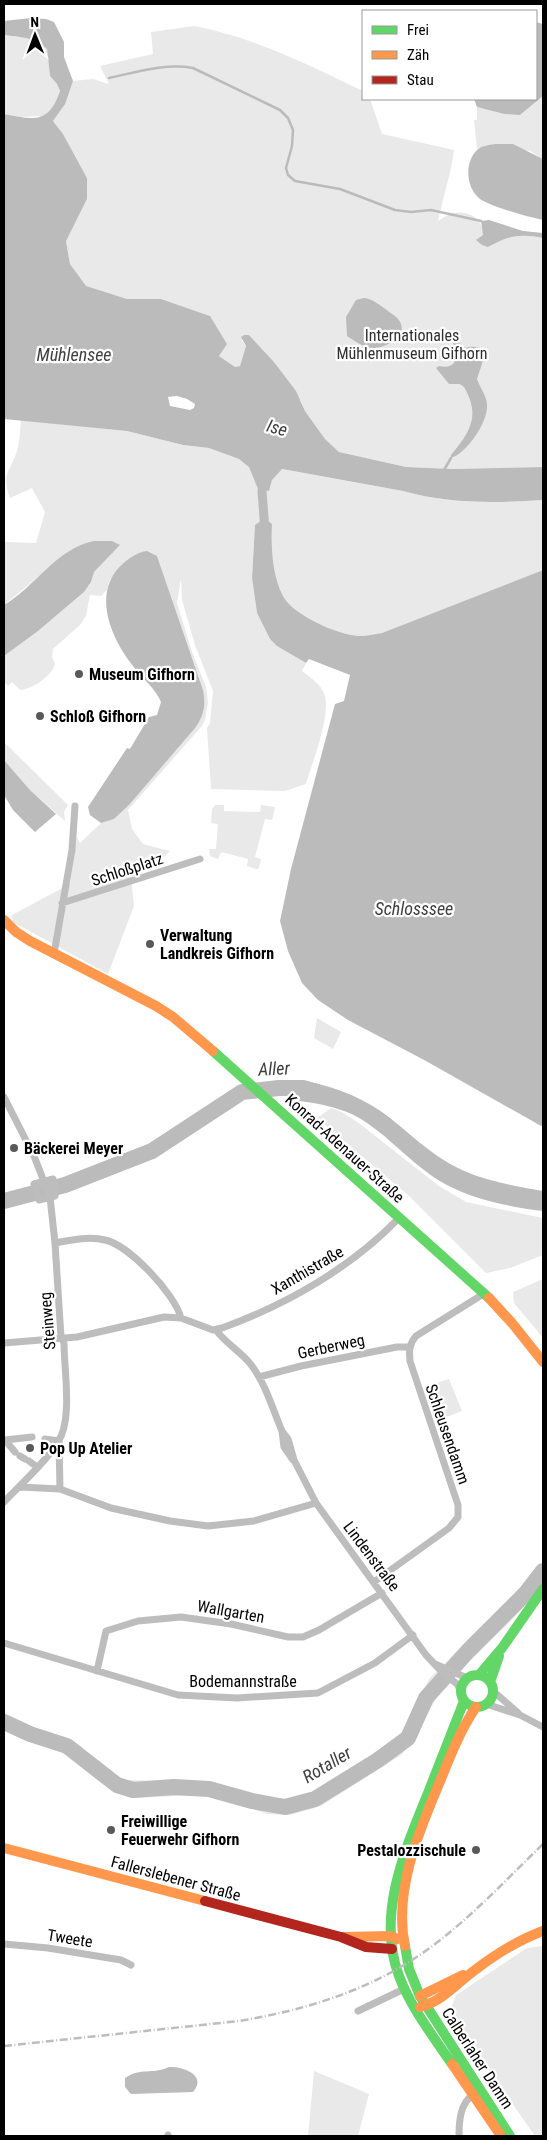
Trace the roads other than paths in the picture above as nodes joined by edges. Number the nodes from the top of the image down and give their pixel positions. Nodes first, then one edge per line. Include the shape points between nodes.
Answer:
1 (75, 806) dead end
2 (200, 860) dead end
3 (62, 903) junction
4 (4, 920) edge
5 (54, 954) junction
6 (4, 1097) edge
7 (44, 1181) junction
8 (50, 1197) junction
9 (400, 1217) junction
10 (55, 1243) junction
11 (485, 1293) junction
12 (181, 1318) junction
13 (216, 1330) junction
14 (60, 1337) junction
15 (4, 1343) edge
16 (410, 1347) junction
17 (543, 1362) edge
18 (259, 1378) junction
19 (32, 1437) dead end
20 (45, 1439) dead end
21 (59, 1441) junction
22 (37, 1467) junction
23 (20, 1487) junction
24 (60, 1489) junction
25 (5, 1498) edge
26 (316, 1503) junction
27 (374, 1582) junction
28 (543, 1589) edge
29 (382, 1593) junction
30 (413, 1635) junction
31 (4, 1643) edge
32 (502, 1648) junction
33 (97, 1671) junction
34 (479, 1675) junction
35 (453, 1676) junction
36 (468, 1678) junction
37 (491, 1686) junction
38 (463, 1696) junction
39 (481, 1705) junction
40 (520, 1715) junction
41 (543, 1727) edge
42 (4, 1848) edge
43 (543, 1931) edge
44 (391, 1936) junction
45 (341, 1938) junction
46 (403, 1940) junction
47 (4, 1944) edge
48 (392, 1950) junction
49 (131, 1965) dead end
50 (474, 1970) junction
51 (404, 1988) junction
52 (420, 1996) junction
53 (427, 2006) junction
54 (414, 2008) junction
55 (358, 2011) dead end
56 (473, 2095) junction
57 (459, 2136) edge
58 (502, 2136) edge
59 (510, 2136) edge

1 - 3 street, Schloßplatz via 72,850
2 - 3 street, Schloßplatz
3 - 5 street, Schloßplatz
4 - 5 street, Konrad-Adenauer-Straße via 16,932
5 - 9 street, Konrad-Adenauer-Straße via 173,1017
6 - 7 street, Steinweg
7 - 8 street, Steinweg via 53,1179 56,1194
7 - 8 street via 34,1184 39,1200
8 - 10 street, Steinweg
9 - 11 street, Konrad-Adenauer-Straße
9 - 13 street, Xanthistraße via 347,1264 287,1299
10 - 12 street via 91,1238 116,1243 162,1286
10 - 14 street, Steinweg
11 - 16 street via 416,1336
11 - 17 street, Konrad-Adenauer-Straße
12 - 13 street, Lindenstraße
12 - 14 street via 164,1317 83,1336
13 - 18 street, Lindenstraße via 252,1366
14 - 15 street
14 - 21 street, Steinweg via 64,1343 66,1418
16 - 18 street, Gerberweg via 310,1364
16 - 27 street, Schleusendamm via 410,1361 459,1513 449,1528
18 - 26 street, Lindenstraße via 282,1431 284,1447
19 - 22 street via 5,1440
20 - 21 street
21 - 22 street, Steinweg
21 - 24 street, Steinweg
22 - 23 street, Steinweg
23 - 24 street
23 - 25 street, Steinweg
24 - 26 street via 111,1508 170,1522 208,1526 254,1522
26 - 27 street, Lindenstraße
27 - 29 street, Lindenstraße
28 - 32 street
29 - 30 street, Lindenstraße
29 - 33 street, Wallgarten via 303,1637 181,1617 138,1621 106,1631
30 - 33 street, Bodemannstraße via 354,1675 307,1695 238,1698 178,1695
30 - 35 street, Lindenstraße via 435,1664
31 - 33 street, Bodemannstraße
32 - 34 street
32 - 37 street
34 - 36 street
34 - 37 street
35 - 36 street, Lindenstraße
35 - 38 street, Lindenstraße
36 - 38 street via 463,1683
37 - 39 street via 491,1699
37 - 40 street
38 - 39 street
38 - 44 street via 399,1870 393,1897
39 - 40 street
39 - 46 street via 451,1755 417,1840 404,1889
40 - 41 street
42 - 45 street, Fallerslebener Straße
43 - 50 street via 507,1948
44 - 45 street, Fallerslebener Straße
44 - 46 street, Fallerslebener Straße
44 - 48 street
45 - 48 street, Fallerslebener Straße via 358,1946
46 - 48 street
46 - 52 street, Calberlaher Damm
47 - 49 street, Tweete via 121,1960
48 - 51 street, Calberlaher Damm
50 - 52 street
50 - 53 street
51 - 54 street, Calberlaher Damm
51 - 55 street
52 - 53 street, Calberlaher Damm
52 - 54 street
53 - 54 street
53 - 59 street, Calberlaher Damm
54 - 56 street, Calberlaher Damm
56 - 57 street, Calberlaher Damm via 467,2098
56 - 58 street, Calberlaher Damm

